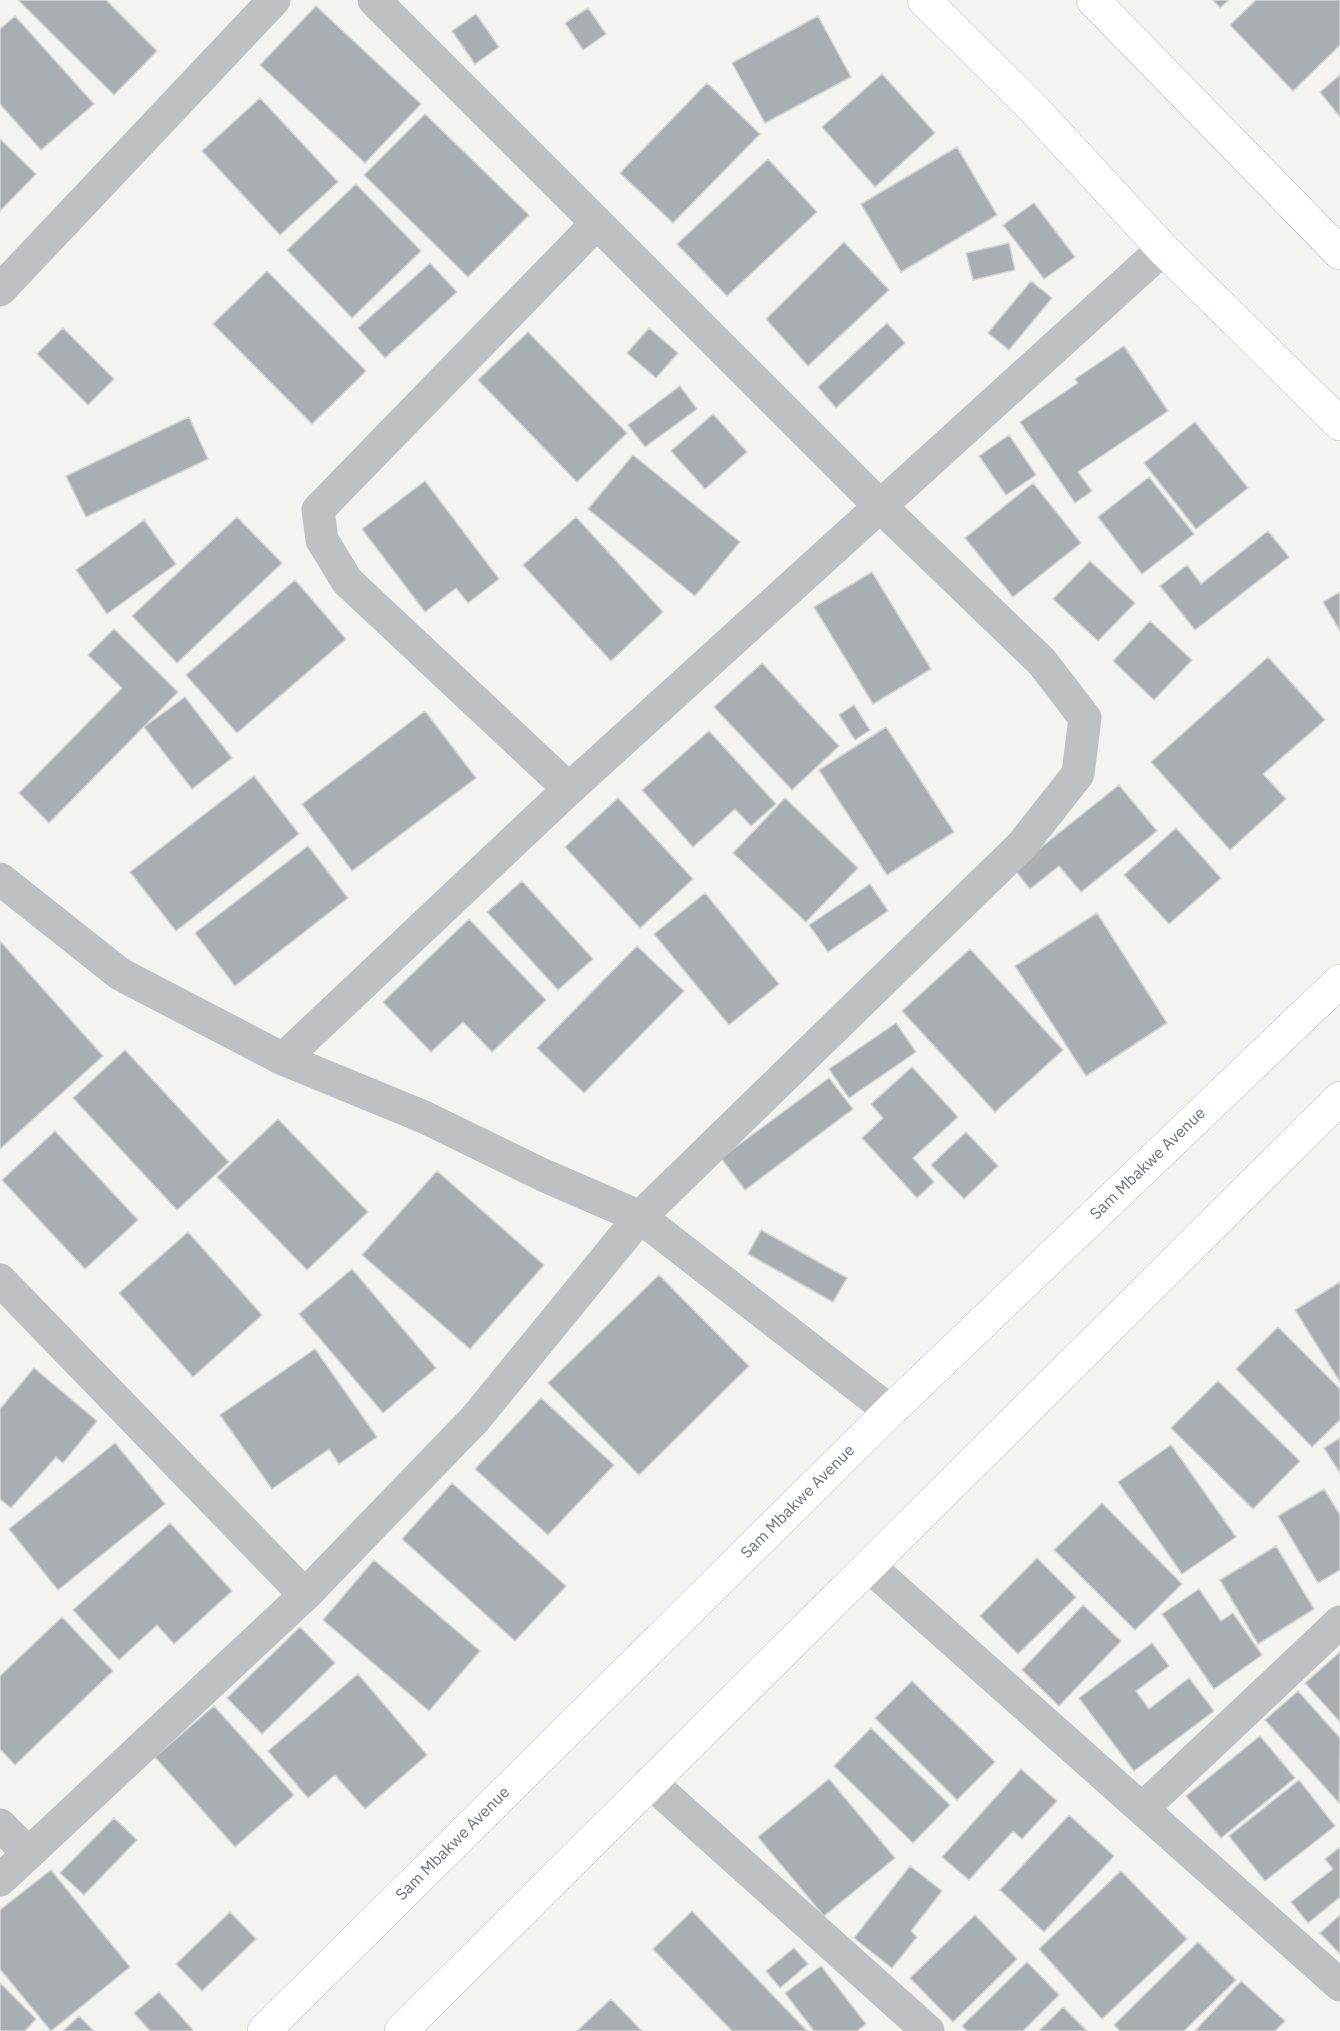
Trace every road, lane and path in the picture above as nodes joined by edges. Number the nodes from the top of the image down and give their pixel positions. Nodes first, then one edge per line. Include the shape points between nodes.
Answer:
1 (274, 0) edge
2 (374, 0) edge
3 (924, 0) edge
4 (1093, 0) edge
5 (597, 223) junction
6 (1163, 249) junction
7 (1340, 253) edge
8 (0, 290) edge
9 (1340, 424) edge
10 (879, 505) junction
11 (569, 789) junction
12 (0, 879) edge
13 (1340, 981) edge
14 (283, 1059) junction
15 (1340, 1098) edge
16 (640, 1217) junction
17 (0, 1280) edge
18 (890, 1411) junction
19 (870, 1567) junction
20 (305, 1595) junction
21 (1340, 1622) edge
22 (650, 1782) junction
23 (1142, 1809) junction
24 (0, 1825) edge
25 (27, 1851) junction
26 (0, 1880) edge
27 (1340, 1985) edge
28 (910, 2026) edge
29 (264, 2031) edge
30 (401, 2031) edge

1 - 8 street
2 - 5 street
3 - 6 main road via 1032,107
4 - 7 main road
5 - 10 street
5 - 11 street via 318,510 322,540 347,581
6 - 9 main road
6 - 10 street
10 - 11 street
10 - 16 street via 1042,662 1085,718 1078,774 1022,845
11 - 14 street
12 - 14 street via 120,974
13 - 18 main road, Sam Mbakwe Avenue
14 - 16 street via 424,1117
15 - 19 main road
16 - 18 street
16 - 20 street via 475,1419
17 - 20 street
18 - 29 main road, Sam Mbakwe Avenue
19 - 22 main road
19 - 23 street
20 - 25 street
21 - 23 street
22 - 28 street
22 - 30 main road
23 - 27 street
24 - 25 street
25 - 26 street

